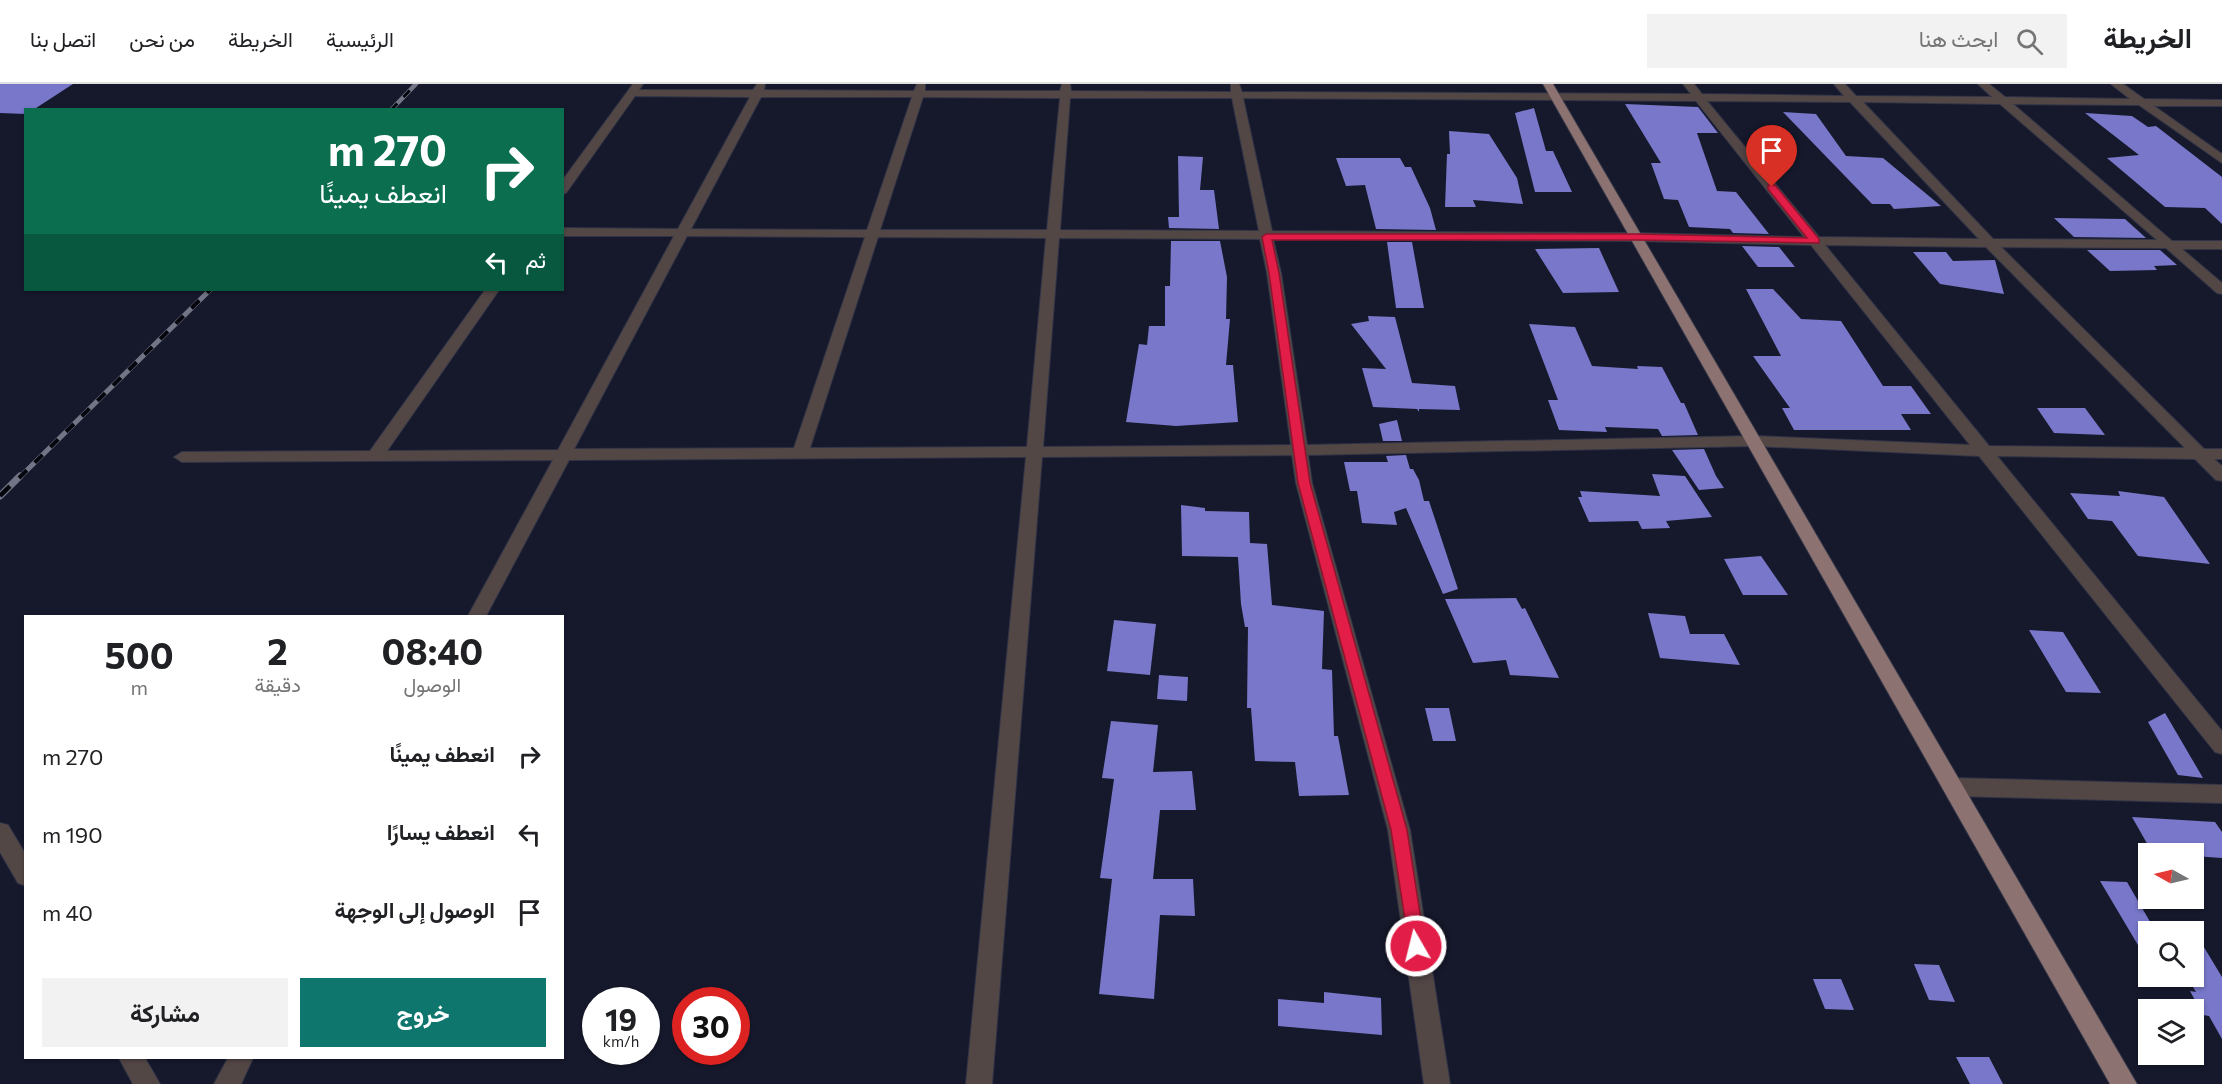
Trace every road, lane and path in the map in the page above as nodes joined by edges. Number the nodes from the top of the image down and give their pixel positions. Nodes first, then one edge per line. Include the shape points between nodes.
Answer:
1 (1688, 84) edge
2 (1839, 84) edge
3 (1983, 84) edge
4 (2116, 84) edge
5 (634, 89) edge
6 (760, 89) edge
7 (920, 89) edge
8 (1066, 90) edge
9 (1236, 90) edge
10 (1552, 90) edge
11 (1699, 98) junction
12 (1854, 99) junction
13 (2004, 101) junction
14 (2139, 102) junction
15 (2222, 103) edge
16 (2222, 159) edge
17 (564, 187) edge
18 (564, 232) edge
19 (682, 233) junction
20 (873, 234) junction
21 (1053, 235) junction
22 (1266, 237) junction
23 (1636, 237) junction
24 (1815, 241) junction
25 (1990, 243) junction
26 (2168, 244) junction
27 (2222, 245) edge
28 (2222, 290) edge
29 (491, 291) edge
30 (1754, 441) junction
31 (1299, 450) junction
32 (1985, 451) junction
33 (1034, 452) junction
34 (800, 453) junction
35 (564, 454) junction
36 (2199, 454) junction
37 (2222, 454) edge
38 (375, 456) junction
39 (182, 457) dead end
40 (2222, 476) edge
41 (478, 615) edge
42 (2222, 746) edge
43 (1953, 787) junction
44 (2222, 794) edge
45 (0, 832) edge
46 (24, 873) edge
47 (132, 1059) edge
48 (240, 1059) edge
49 (147, 1084) edge
50 (227, 1084) edge
51 (979, 1084) edge
52 (1437, 1084) edge
53 (2124, 1084) edge

1 - 11 street
2 - 12 street
3 - 13 street
4 - 14 street
5 - 6 street
5 - 17 street
6 - 7 street
6 - 19 street
7 - 8 street
7 - 20 street
8 - 9 street
8 - 21 street
9 - 10 street
9 - 22 street
10 - 11 street
10 - 23 main road
11 - 12 street
11 - 24 street
12 - 13 street
12 - 25 street
13 - 14 street
13 - 26 street
14 - 15 street
14 - 16 street
18 - 19 street
19 - 20 street
19 - 35 street
20 - 21 street
20 - 34 street
21 - 22 street
21 - 33 street
22 - 23 street
22 - 31 street
23 - 24 street
23 - 30 main road
24 - 25 street
24 - 32 street
25 - 26 street
25 - 36 street
26 - 27 street
26 - 28 street
29 - 38 street
30 - 31 street
30 - 32 street
30 - 43 main road
31 - 33 street
31 - 52 street via 1304,483 1399,830
32 - 36 street
32 - 42 street
33 - 34 street
33 - 51 street
34 - 35 street
35 - 38 street
35 - 41 street
36 - 37 street
36 - 40 street
38 - 39 street
43 - 44 street
43 - 53 main road
45 - 46 street
47 - 49 street
48 - 50 street

